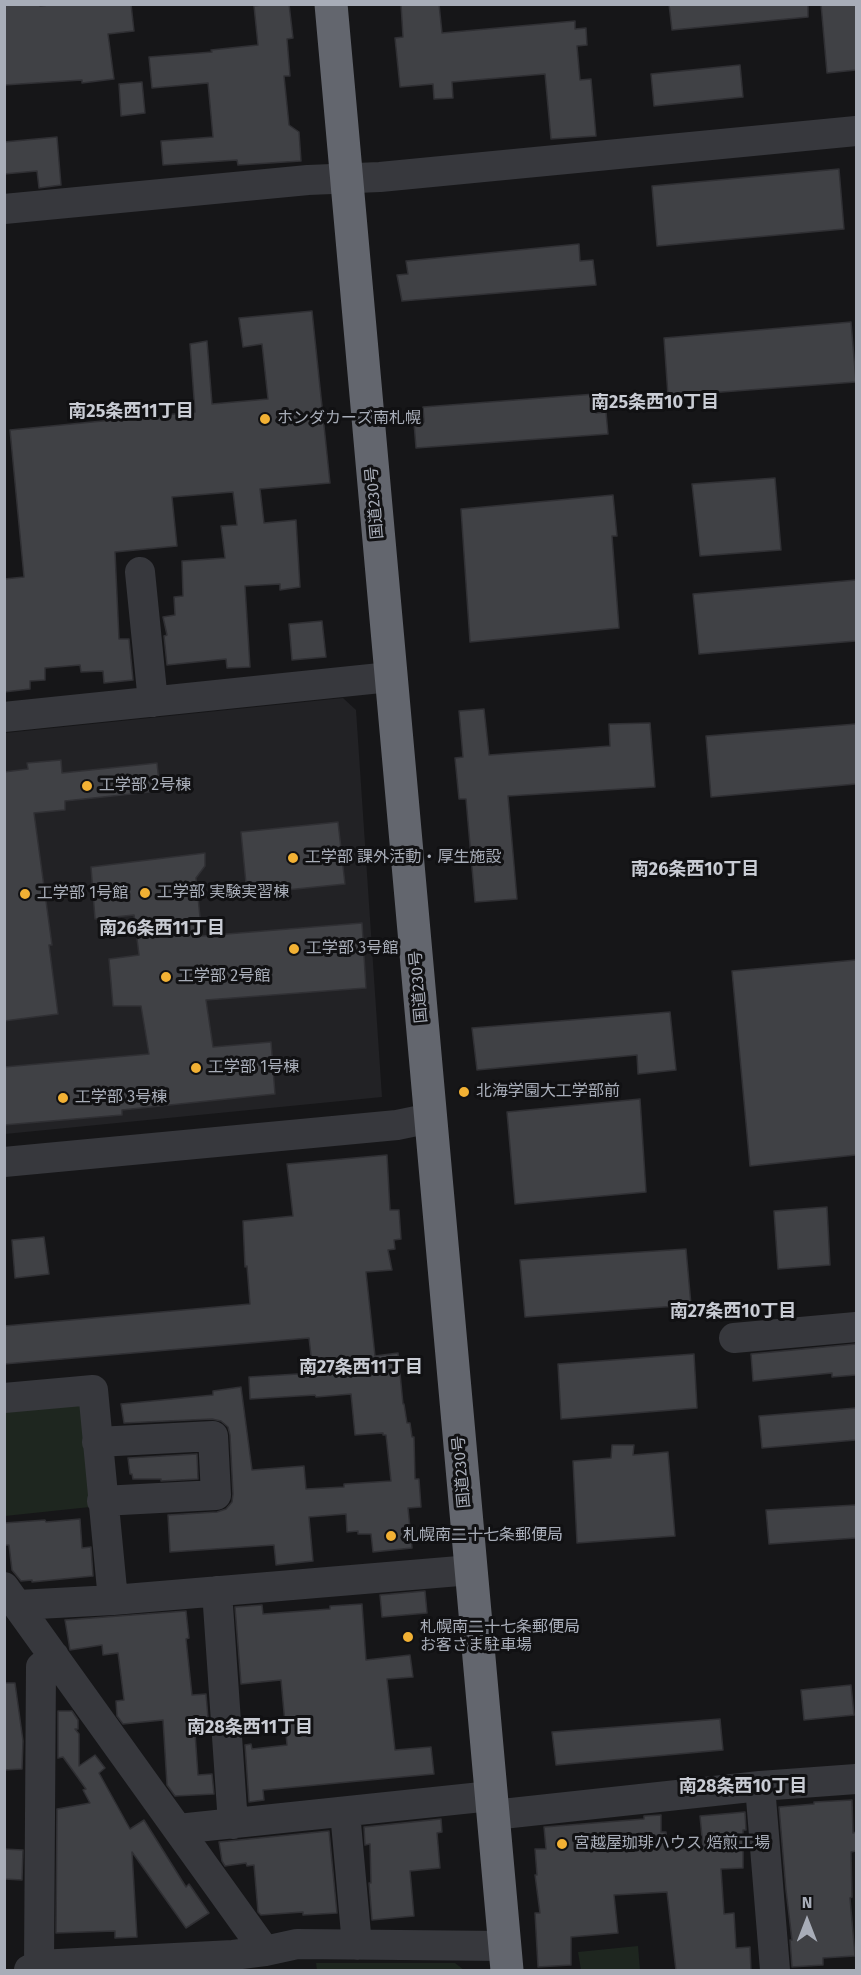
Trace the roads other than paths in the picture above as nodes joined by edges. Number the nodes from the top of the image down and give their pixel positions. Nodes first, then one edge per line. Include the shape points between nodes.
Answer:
1 (331, 4) edge
2 (856, 130) edge
3 (347, 178) junction
4 (4, 209) edge
5 (140, 572) dead end
6 (390, 677) junction
7 (153, 702) junction
8 (4, 717) edge
9 (431, 1118) junction
10 (4, 1162) edge
11 (856, 1327) edge
12 (735, 1338) dead end
13 (4, 1398) edge
14 (97, 1443) junction
15 (102, 1501) junction
16 (471, 1570) junction
17 (217, 1591) junction
18 (11, 1596) edge
19 (112, 1600) junction
20 (54, 1656) junction
21 (856, 1779) edge
22 (760, 1786) junction
23 (492, 1805) junction
24 (345, 1812) junction
25 (233, 1824) junction
26 (178, 1829) junction
27 (357, 1945) junction
28 (265, 1951) junction
29 (506, 1958) edge
30 (34, 1968) edge
31 (775, 1971) edge

1 - 3 highway, 国道230号
2 - 3 street
3 - 4 street
3 - 6 highway, 国道230号
5 - 7 street
6 - 7 street
6 - 9 highway, 国道230号
7 - 8 street
9 - 10 street via 397,1125
9 - 16 highway, 国道230号
11 - 12 street
13 - 14 street via 93,1390
14 - 15 street
14 - 15 street via 213,1436 216,1494
15 - 19 street
16 - 17 street
16 - 23 highway, 国道230号
17 - 19 street
17 - 25 street
18 - 19 street
18 - 20 street
20 - 26 street
20 - 30 street via 41,1667
21 - 22 street
22 - 23 street
22 - 31 street
23 - 24 street
23 - 29 highway, 国道230号
24 - 25 street
24 - 27 street
25 - 26 street
26 - 28 street
27 - 28 street via 297,1944
27 - 29 street
28 - 30 street

